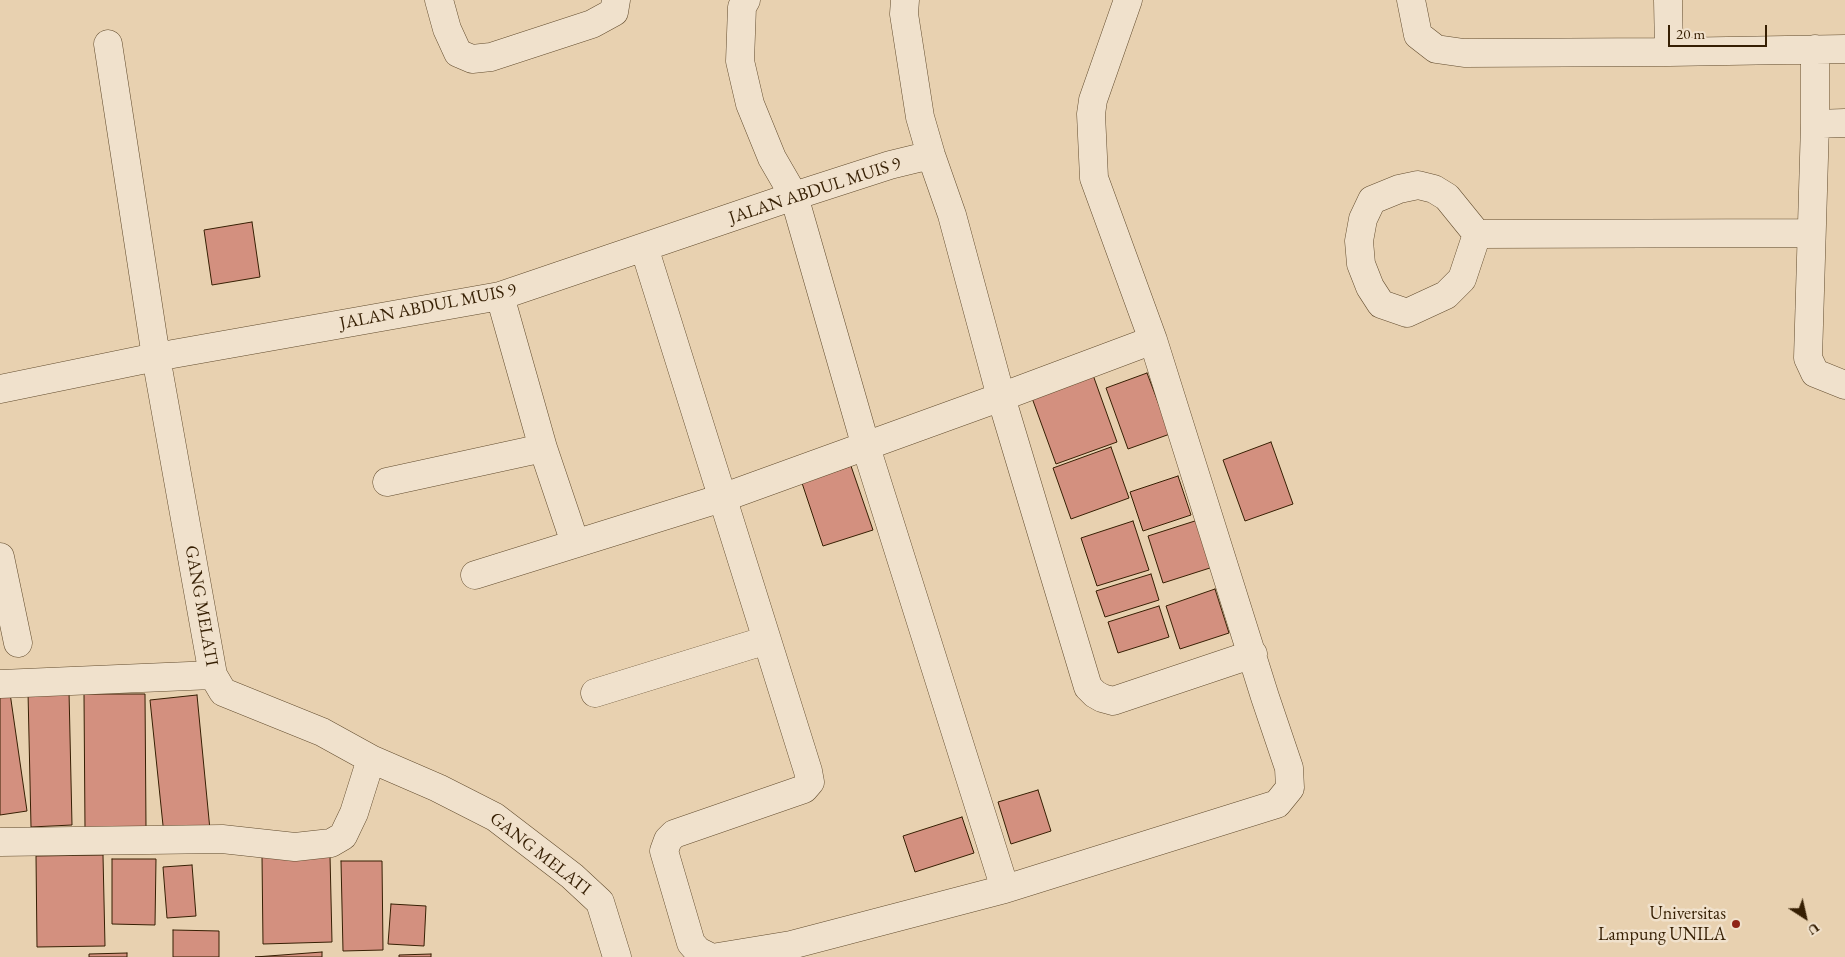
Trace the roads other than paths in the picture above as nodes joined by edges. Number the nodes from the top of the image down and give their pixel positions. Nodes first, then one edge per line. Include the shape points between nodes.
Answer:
1 (438, 0) edge
2 (616, 0) edge
3 (746, 0) edge
4 (905, 0) edge
5 (1128, 0) edge
6 (1411, 0) edge
7 (1668, 0) edge
8 (108, 44) dead end
9 (1816, 49) junction
10 (1845, 49) edge
11 (1669, 52) junction
12 (1845, 123) edge
13 (1815, 124) junction
14 (931, 155) junction
15 (794, 196) junction
16 (1811, 233) junction
17 (1477, 234) junction
18 (644, 247) junction
19 (500, 296) junction
20 (1153, 340) junction
21 (156, 357) junction
22 (1845, 385) edge
23 (0, 389) edge
24 (1001, 397) junction
25 (866, 447) junction
26 (542, 448) junction
27 (387, 482) dead end
28 (722, 498) junction
29 (574, 543) junction
30 (0, 558) edge
31 (475, 575) dead end
32 (767, 640) junction
33 (18, 643) dead end
34 (1253, 654) junction
35 (213, 675) junction
36 (0, 684) edge
37 (595, 694) dead end
38 (371, 759) junction
39 (0, 842) edge
40 (1005, 889) junction
41 (617, 957) edge
42 (710, 957) edge
43 (718, 957) edge

1 - 2 street via 458,53 472,59 492,58 592,24 614,12
3 - 15 street via 742,7 740,61 750,104 772,158
4 - 14 street via 904,14 920,117
5 - 20 street via 1093,100 1094,178
6 - 11 street via 1418,35 1436,49 1464,53
7 - 11 street
8 - 21 street, GANG MELATI
9 - 10 street
9 - 11 street
9 - 13 street
12 - 13 street
13 - 16 street
14 - 15 street, JALAN ABDUL MUIS 9
14 - 24 street via 952,215
15 - 18 street, JALAN ABDUL MUIS 9
15 - 25 street
16 - 17 street
16 - 22 street via 1808,358 1815,373
17 - 17 street via 1462,279 1446,295 1407,313 1381,304 1361,264 1359,242 1363,219 1372,200 1418,185 1447,197
18 - 19 street, JALAN ABDUL MUIS 9
18 - 28 street
19 - 21 street, JALAN ABDUL MUIS 9
19 - 26 street
20 - 24 street
20 - 34 street
21 - 23 street, JALAN ABDUL MUIS 9
21 - 35 street, GANG MELATI
24 - 25 street
24 - 34 street via 1088,687 1102,698 1113,701
25 - 28 street
25 - 40 street
26 - 27 street
26 - 29 street
28 - 29 street
28 - 32 street
29 - 31 street
30 - 33 street
32 - 37 street
32 - 42 street via 810,782 804,789 674,834 668,840 664,851 691,943
34 - 40 street via 1289,768 1290,788 1278,804
35 - 36 street
35 - 38 street, GANG MELATI via 223,692 322,732
38 - 39 street via 343,836 331,843 295,847 222,839
38 - 41 street, GANG MELATI via 495,816 572,876 600,902
40 - 43 street via 791,945

